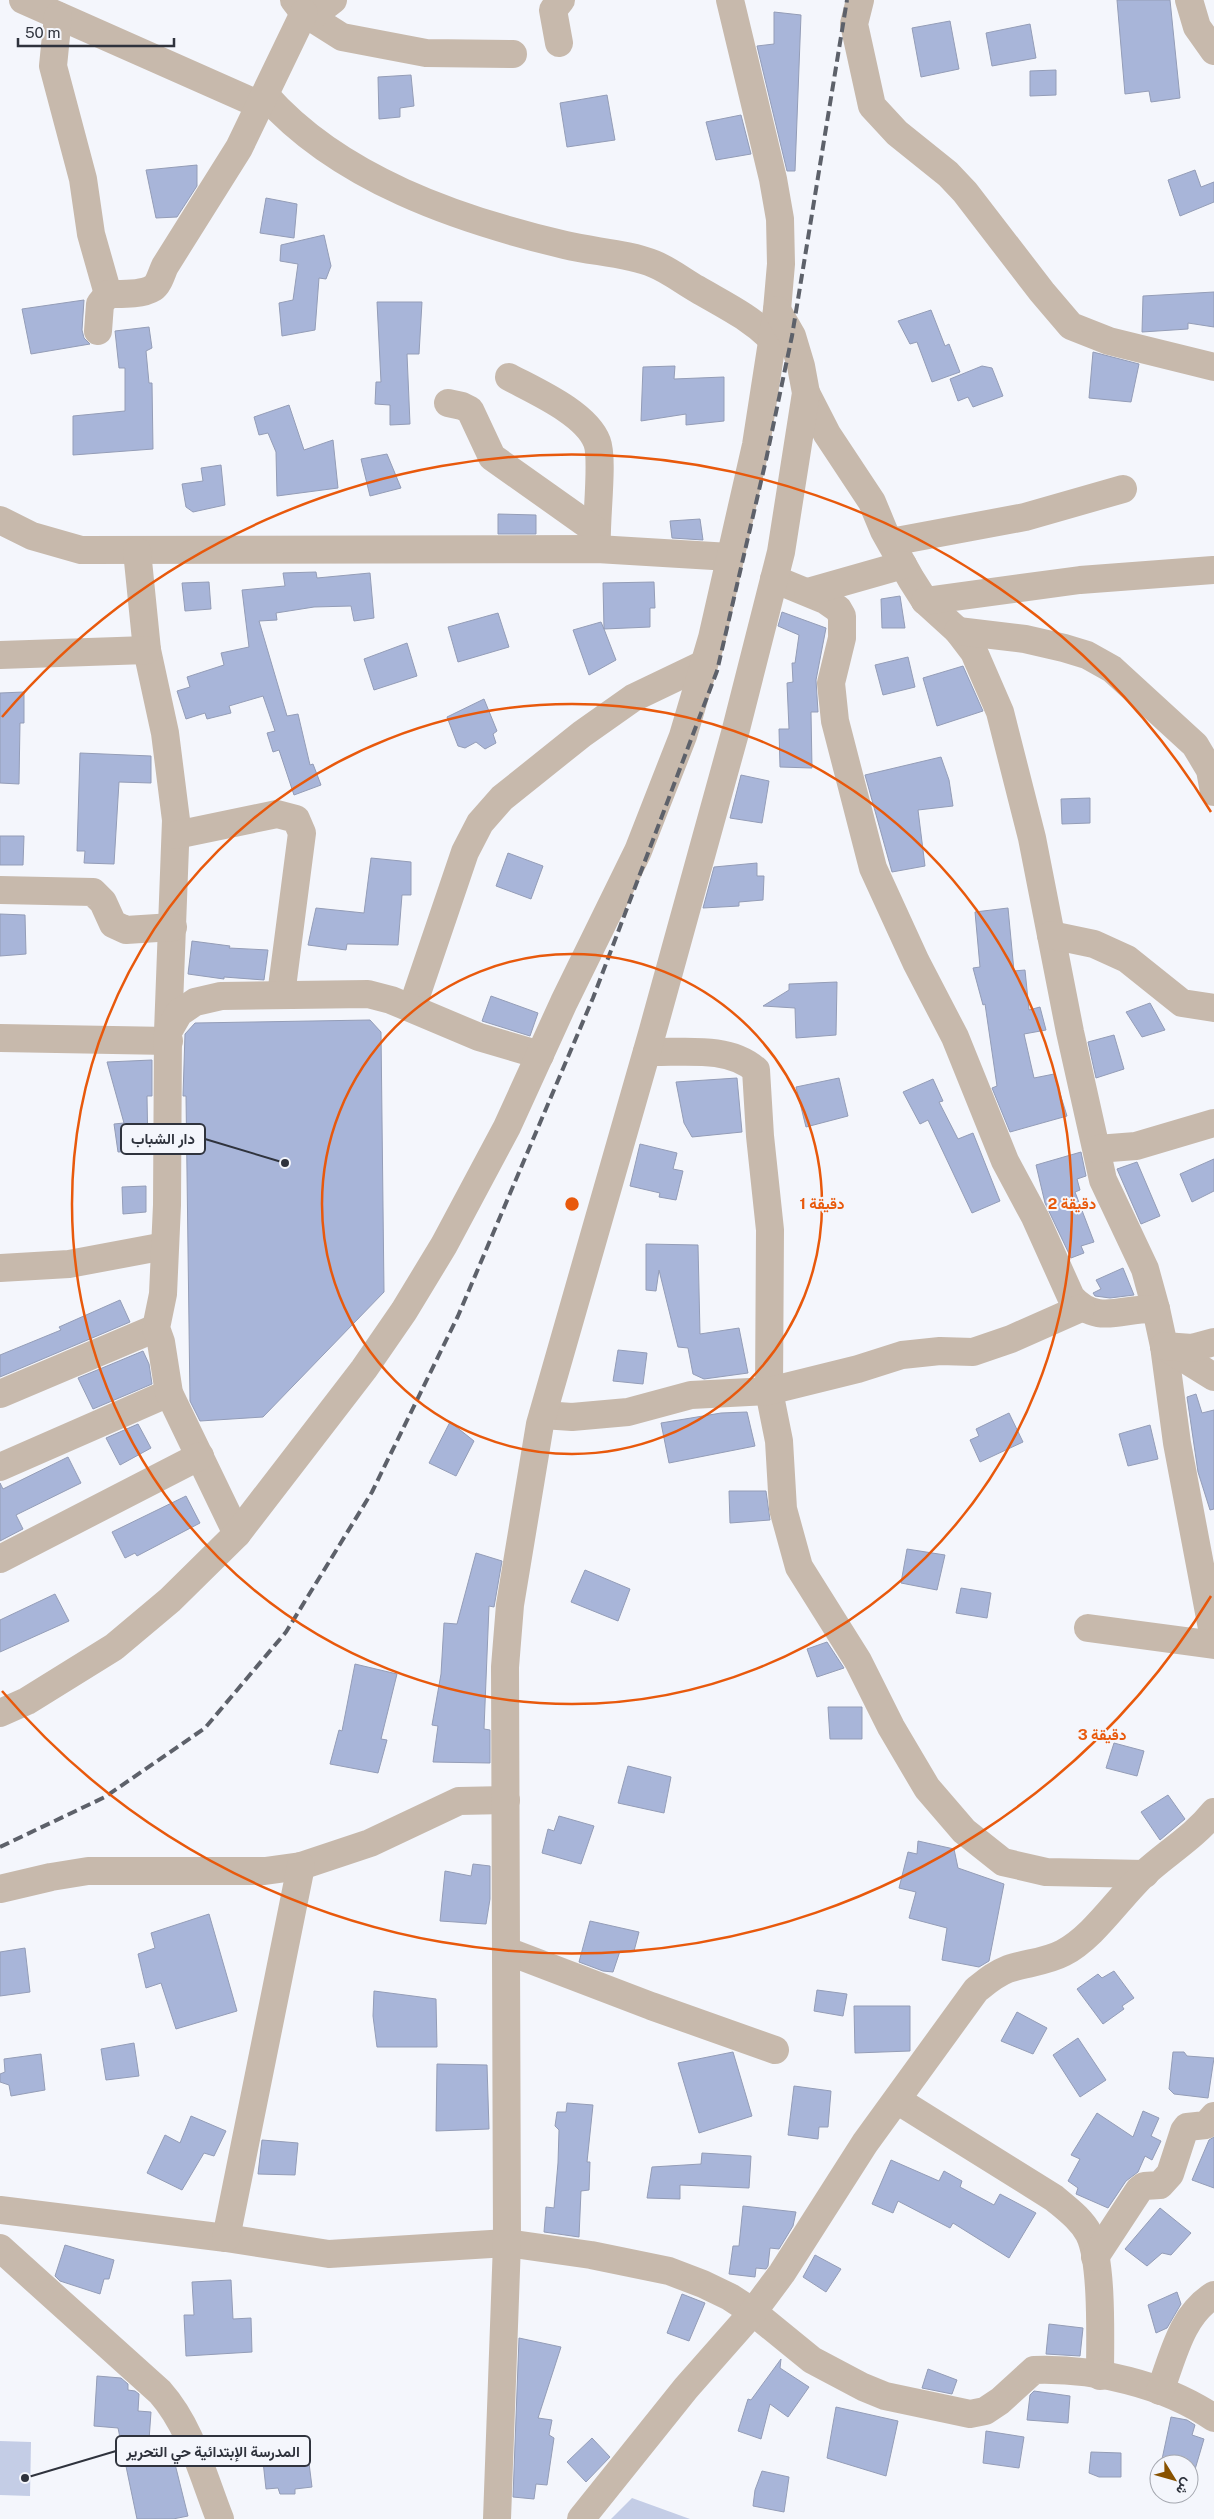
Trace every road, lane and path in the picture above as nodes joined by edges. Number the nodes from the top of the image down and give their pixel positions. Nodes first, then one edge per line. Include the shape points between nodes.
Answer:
1 (23, 0) edge
2 (332, 0) edge
3 (561, 0) edge
4 (730, 0) edge
5 (860, 0) edge
6 (1189, 0) edge
7 (303, 10) edge
8 (58, 16) junction
9 (559, 42) dead end
10 (1214, 51) edge
11 (513, 54) dead end
12 (262, 100) junction
13 (108, 294) junction
14 (776, 310) junction
15 (98, 331) dead end
16 (772, 339) junction
17 (1214, 367) edge
18 (509, 377) dead end
19 (806, 393) junction
20 (448, 403) dead end
21 (1123, 489) dead end
22 (1, 522) edge
23 (596, 540) junction
24 (891, 542) junction
25 (137, 551) junction
26 (730, 556) junction
27 (903, 565) junction
28 (1213, 570) edge
29 (774, 579) junction
30 (808, 592) junction
31 (925, 601) junction
32 (958, 632) junction
33 (147, 650) junction
34 (0, 655) edge
35 (704, 664) junction
36 (1214, 788) edge
37 (176, 835) junction
38 (0, 890) edge
39 (173, 926) junction
40 (1051, 934) junction
41 (281, 995) junction
42 (412, 1008) junction
43 (1214, 1008) edge
44 (168, 1037) junction
45 (0, 1038) edge
46 (647, 1052) junction
47 (540, 1055) junction
48 (1214, 1123) edge
49 (1097, 1149) junction
50 (165, 1246) junction
51 (0, 1268) edge
52 (1081, 1308) junction
53 (1156, 1309) junction
54 (156, 1328) junction
55 (1214, 1342) edge
56 (1164, 1346) junction
57 (1214, 1377) edge
58 (769, 1391) junction
59 (169, 1393) junction
60 (0, 1394) edge
61 (542, 1414) junction
62 (200, 1456) junction
63 (0, 1467) edge
64 (237, 1534) junction
65 (0, 1559) edge
66 (1208, 1581) edge
67 (1088, 1628) dead end
68 (1214, 1639) edge
69 (1214, 1646) edge
70 (0, 1713) edge
71 (506, 1800) junction
72 (1213, 1817) edge
73 (301, 1866) junction
74 (1144, 1874) junction
75 (0, 1889) edge
76 (507, 1950) junction
77 (775, 2050) dead end
78 (897, 2100) junction
79 (1214, 2116) edge
80 (0, 2210) edge
81 (226, 2238) junction
82 (507, 2243) junction
83 (0, 2248) edge
84 (1096, 2257) junction
85 (1214, 2295) edge
86 (753, 2312) junction
87 (1100, 2376) junction
88 (1160, 2391) junction
89 (1214, 2418) edge
90 (220, 2519) edge
91 (497, 2519) edge
92 (581, 2519) edge

1 - 8 street
2 - 7 street
3 - 9 street via 553,10
4 - 14 street via 780,219 781,264
5 - 17 street via 854,24 872,106 897,133 965,192 1071,326 1109,342
6 - 10 street via 1197,27
7 - 11 street via 342,37 426,53
7 - 12 street
8 - 12 street
8 - 13 street via 52,66 83,179 90,234
12 - 13 street via 239,148 154,288
12 - 16 street via 315,142 373,177 442,210 565,245 654,264 752,319
13 - 15 street via 100,304
14 - 16 street
14 - 19 street via 792,336
16 - 26 street via 756,445
18 - 23 street via 565,408 586,426 598,442
19 - 24 street via 832,442 872,502
19 - 29 street via 782,552
20 - 23 street via 470,410 492,457
21 - 24 street via 1025,517
22 - 25 street via 32,536 81,550
23 - 25 street
23 - 26 street
24 - 27 street
25 - 33 street
26 - 35 street
27 - 30 street
27 - 31 street
28 - 31 street via 1080,580
29 - 30 street
29 - 46 street
30 - 52 street via 831,603 842,616 842,638 831,683 834,721 873,868 955,1037 1005,1161 1035,1217 1071,1297
31 - 32 street
32 - 36 street via 1026,639 1064,648 1087,655 1112,669 1195,745 1210,770
32 - 40 street via 974,652 1000,712 1023,798
33 - 34 street
33 - 37 street via 165,733
35 - 42 street via 633,698 582,734 502,798 480,823 464,852
35 - 47 street via 682,736 638,851
37 - 39 street
37 - 41 street via 277,814 296,818 302,833
38 - 39 street via 93,892 103,902 112,924 126,930
39 - 44 street
40 - 43 street via 1094,944 1127,959 1182,1003
40 - 49 street
41 - 42 street via 368,994
41 - 44 street via 221,996 195,1002 179,1013
42 - 47 street via 470,1034
44 - 45 street
44 - 50 street
46 - 58 street via 730,1054 745,1060 756,1070 770,1230
46 - 61 street
47 - 64 street via 507,1127 444,1245 404,1311 364,1369
48 - 49 street via 1136,1146
49 - 53 street via 1103,1180 1145,1269
50 - 51 street via 69,1264
50 - 54 street via 163,1294
52 - 53 street via 1106,1316 1140,1308
52 - 58 street via 1012,1339 973,1352 902,1355
53 - 56 street
54 - 59 street
54 - 60 street
55 - 56 street via 1192,1348
56 - 57 street
56 - 66 street via 1177,1443
58 - 61 street via 691,1396 603,1416
58 - 74 street via 779,1441 783,1509 799,1567 858,1661 927,1788 964,1832 1003,1862 1046,1872
59 - 62 street
59 - 63 street
61 - 71 street via 510,1614 505,1667
62 - 64 street
62 - 65 street
64 - 70 street via 170,1600 114,1648 28,1701
66 - 68 street
67 - 69 street
71 - 73 street via 459,1801 370,1843
71 - 76 street
72 - 74 street
73 - 75 street via 265,1871 88,1871
73 - 81 street
74 - 78 street via 1064,1953 1008,1969 976,1990
76 - 77 street
76 - 82 street
78 - 84 street via 1054,2198 1076,2216 1089,2235
78 - 86 street via 859,2151 782,2273
79 - 84 street via 1206,2125 1187,2127 1170,2174 1160,2185 1144,2186 1139,2190
80 - 81 street
81 - 82 street via 329,2254
82 - 86 street via 669,2271 703,2284
82 - 91 street
83 - 90 street via 175,2409
84 - 87 street
85 - 88 street via 1186,2322
86 - 87 street via 790,2343 834,2372 886,2396 926,2406 970,2414 985,2411 1034,2370
86 - 92 street via 686,2388
87 - 88 street
88 - 89 street

